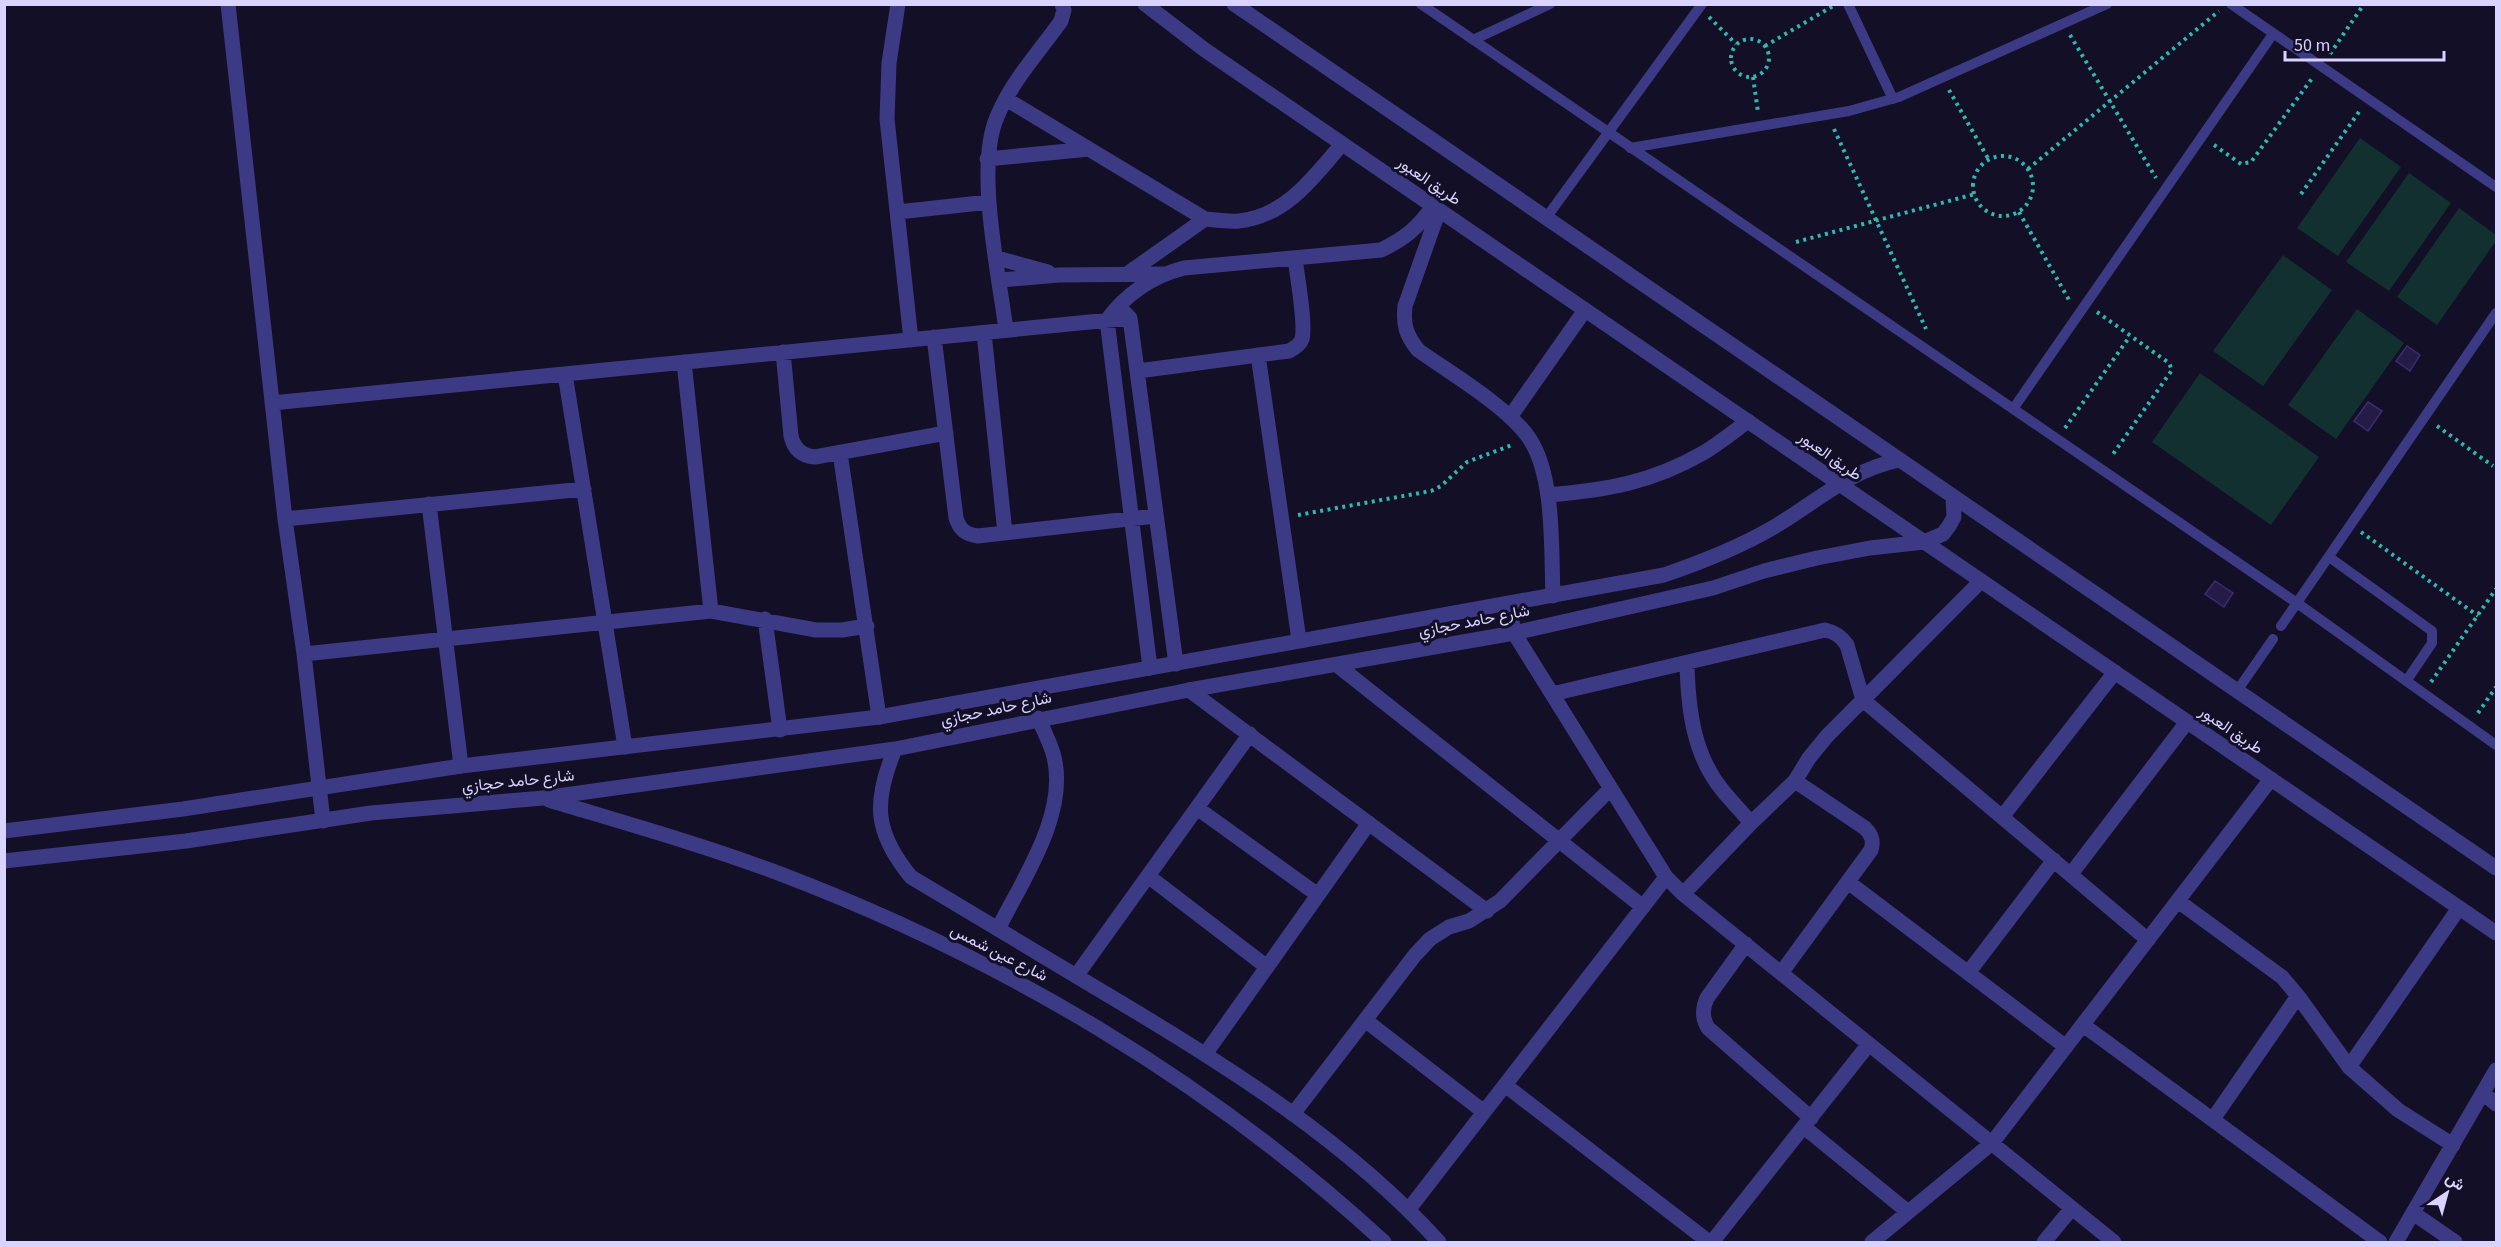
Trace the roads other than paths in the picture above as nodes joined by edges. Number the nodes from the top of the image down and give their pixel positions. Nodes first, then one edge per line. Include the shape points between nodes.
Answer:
1 (228, 4) edge
2 (898, 4) edge
3 (1062, 4) edge
4 (1145, 4) edge
5 (1234, 4) edge
6 (1421, 4) edge
7 (1550, 4) edge
8 (1848, 4) edge
9 (2107, 4) edge
10 (2229, 4) edge
11 (1700, 6) edge
12 (2273, 34) junction
13 (1473, 40) junction
14 (1006, 99) junction
15 (1893, 99) junction
16 (1609, 133) junction
17 (1342, 144) junction
18 (1630, 148) junction
19 (1089, 149) junction
20 (987, 159) junction
21 (2496, 187) edge
22 (989, 202) junction
23 (1436, 208) junction
24 (898, 212) junction
25 (1546, 218) junction
26 (1206, 219) junction
27 (997, 258) junction
28 (1295, 258) junction
29 (1127, 274) junction
30 (1162, 274) junction
31 (1059, 275) junction
32 (1000, 280) junction
33 (1118, 305) junction
34 (1585, 310) junction
35 (2496, 313) edge
36 (1130, 318) junction
37 (1107, 320) junction
38 (1006, 330) junction
39 (984, 333) junction
40 (934, 337) junction
41 (911, 340) junction
42 (783, 352) junction
43 (1258, 356) junction
44 (684, 362) junction
45 (1138, 371) junction
46 (565, 374) junction
47 (272, 403) junction
48 (2013, 409) junction
49 (1510, 417) junction
50 (1748, 421) junction
51 (946, 433) junction
52 (840, 453) junction
53 (1899, 459) junction
54 (1839, 484) junction
55 (584, 489) junction
56 (1548, 495) junction
57 (1953, 496) junction
58 (429, 504) junction
59 (1155, 516) junction
60 (285, 519) junction
61 (1130, 519) junction
62 (1005, 533) junction
63 (1924, 542) junction
64 (2329, 556) junction
65 (1982, 581) junction
66 (1553, 596) junction
67 (2297, 603) junction
68 (1509, 604) junction
69 (711, 611) junction
70 (765, 619) junction
71 (606, 622) junction
72 (867, 626) junction
73 (2282, 626) dead end
74 (1515, 633) junction
75 (446, 639) junction
76 (2273, 639) dead end
77 (1299, 640) junction
78 (304, 654) junction
79 (1687, 663) junction
80 (1176, 664) junction
81 (1337, 665) junction
82 (1150, 668) junction
83 (2115, 672) junction
84 (2407, 680) junction
85 (1189, 690) junction
86 (2237, 691) junction
87 (1552, 694) junction
88 (1863, 700) junction
89 (879, 717) junction
90 (1038, 718) junction
91 (2187, 722) junction
92 (780, 730) junction
93 (1250, 734) junction
94 (2496, 745) edge
95 (625, 747) junction
96 (895, 749) junction
97 (461, 766) junction
98 (2271, 779) junction
99 (1795, 781) junction
100 (319, 788) junction
101 (1610, 789) junction
102 (543, 798) junction
103 (1197, 808) junction
104 (2002, 817) junction
105 (323, 820) junction
106 (1369, 823) junction
107 (1751, 823) junction
108 (4, 831) edge
109 (1559, 841) junction
110 (2054, 860) junction
111 (4, 861) edge
112 (2496, 868) edge
113 (2070, 874) junction
114 (1148, 876) junction
115 (1666, 877) junction
116 (1848, 882) junction
117 (1683, 894) junction
118 (1318, 895) junction
119 (2178, 901) junction
120 (1643, 907) junction
121 (2459, 908) junction
122 (1487, 911) junction
123 (998, 929) junction
124 (2496, 933) edge
125 (2148, 940) junction
126 (1746, 944) junction
127 (1267, 967) junction
128 (1781, 973) junction
129 (1968, 973) junction
130 (1076, 975) junction
131 (2298, 996) junction
132 (1365, 1020) junction
133 (2083, 1025) junction
134 (1869, 1044) junction
135 (2066, 1047) junction
136 (1206, 1053) junction
137 (2349, 1067) junction
138 (2496, 1070) edge
139 (1505, 1084) junction
140 (2483, 1093) junction
141 (2496, 1104) edge
142 (1484, 1112) junction
143 (1293, 1114) junction
144 (2213, 1119) junction
145 (1808, 1122) junction
146 (1992, 1143) junction
147 (2452, 1145) junction
148 (2072, 1208) junction
149 (1409, 1209) junction
150 (1908, 1212) junction
151 (2413, 1213) junction
152 (1384, 1242) edge
153 (1439, 1242) edge
154 (1711, 1242) edge
155 (1872, 1242) edge
156 (2044, 1242) edge
157 (2114, 1242) edge
158 (2380, 1242) edge
159 (2396, 1242) edge
160 (2455, 1242) edge

1 - 47 street
2 - 24 street via 889,63 887,119
3 - 14 street via 1061,21
4 - 17 street, طريق العبور
5 - 25 street
6 - 13 lane
7 - 13 lane
8 - 15 lane
9 - 15 lane
10 - 12 lane
11 - 16 lane
12 - 21 lane
12 - 48 lane
13 - 16 lane
14 - 19 street
14 - 20 street via 996,117
15 - 18 lane
16 - 18 lane
16 - 25 lane
17 - 23 street, طريق العبور
17 - 26 street via 1297,196 1269,213 1238,221
18 - 48 lane
19 - 20 street
19 - 26 street
20 - 22 street
22 - 24 street
22 - 27 street
23 - 28 street via 1402,240 1381,250
23 - 34 street, طريق العبور
23 - 49 street via 1405,306 1403,322 1408,338 1418,350
24 - 41 street
25 - 53 street
26 - 29 street
27 - 31 street
27 - 32 street
28 - 30 street via 1184,268
28 - 43 street via 1302,338 1289,351
29 - 30 street
29 - 31 street
30 - 33 street
31 - 32 street
32 - 38 street
33 - 36 street
33 - 37 street
34 - 49 street
34 - 50 street, طريق العبور
35 - 64 lane
36 - 37 street
36 - 45 street
37 - 38 street
37 - 61 street
38 - 39 street
39 - 40 street
39 - 62 street
40 - 41 street
40 - 51 street
41 - 42 street
42 - 44 street
42 - 52 street via 793,443 808,456
43 - 45 street
43 - 77 street
44 - 46 street
44 - 69 street
45 - 59 street
46 - 47 street
46 - 55 street
47 - 60 street
48 - 67 lane
49 - 56 street via 1530,439 1543,466
50 - 54 street, طريق العبور
50 - 56 street via 1704,453 1654,476 1602,490
51 - 52 street
51 - 62 street via 960,527 967,534 978,536
52 - 72 street
53 - 54 street, شارع حامد حجازي
53 - 57 street
54 - 63 street, طريق العبور
54 - 66 street, شارع حامد حجازي via 1773,528 1702,562 1664,575
55 - 58 street
55 - 71 street
56 - 66 street
57 - 63 street, شارع حامد حجازي via 1955,507 1949,526
57 - 86 street
58 - 60 street
58 - 75 street
59 - 61 street
59 - 80 street
60 - 78 street
61 - 62 street
61 - 82 street
63 - 65 street, طريق العبور
63 - 74 street, شارع حامد حجازي via 1817,558 1713,588
64 - 67 lane
64 - 84 lane via 2432,631 2432,643
65 - 83 street, طريق العبور
65 - 88 street
66 - 68 street, شارع حامد حجازي
67 - 73 lane
67 - 84 lane
68 - 74 street
68 - 77 street, شارع حامد حجازي
69 - 70 street
69 - 71 street
70 - 72 street via 816,630
70 - 92 street
71 - 75 street
71 - 95 street
72 - 89 street
74 - 81 street, شارع حامد حجازي
74 - 87 street
75 - 78 street
75 - 97 street
76 - 86 lane
77 - 80 street, شارع حامد حجازي
78 - 100 street
79 - 87 street
79 - 88 street via 1832,631 1847,645
79 - 107 street via 1688,707 1700,750 1721,790
80 - 82 street, شارع حامد حجازي
81 - 85 street, شارع حامد حجازي
81 - 109 street
82 - 89 street, شارع حامد حجازي
83 - 91 street, طريق العبور
83 - 104 street
84 - 94 lane
85 - 90 street, شارع حامد حجازي
85 - 93 street
86 - 112 street
87 - 101 street
88 - 99 street via 1827,736
88 - 104 street
89 - 92 street, شارع حامد حجازي
90 - 96 street, شارع حامد حجازي
90 - 123 street via 1054,757 1058,790 1051,823
91 - 98 street, طريق العبور
91 - 113 street
92 - 95 street, شارع حامد حجازي
93 - 103 street
93 - 106 street
95 - 97 street, شارع حامد حجازي
96 - 102 street, شارع حامد حجازي
96 - 123 street, شارع عين شمس via 884,776 880,803 883,831 894,856 911,878
97 - 100 street, شارع حامد حجازي
98 - 119 street
98 - 121 street, طريق العبور
99 - 107 street
99 - 116 street via 1869,833 1872,850
100 - 105 street
100 - 108 street, شارع حامد حجازي
101 - 109 street
101 - 115 street
102 - 105 street, شارع حامد حجازي
102 - 152 street, شارع عين شمس via 776,872 899,922 1019,982 1133,1049 1243,1125
103 - 114 street
103 - 118 street
104 - 110 street
105 - 111 street, شارع حامد حجازي
106 - 118 street
106 - 122 street
107 - 117 street
109 - 120 street
109 - 122 street
110 - 113 street
110 - 129 street
113 - 125 street
114 - 127 street
114 - 130 street
115 - 117 street
115 - 120 street
116 - 128 street
116 - 129 street
117 - 126 street
118 - 127 street
119 - 125 street
119 - 131 street via 2282,978
120 - 139 street
121 - 124 street, طريق العبور
121 - 137 street
122 - 132 street via 1430,939
123 - 130 street, شارع عين شمس
125 - 133 street
126 - 128 street
126 - 145 street via 1707,998 1704,1021
127 - 136 street
128 - 134 street
129 - 135 street
130 - 136 street, شارع عين شمس
131 - 137 street
131 - 144 street
132 - 142 street
132 - 143 street
133 - 135 street
133 - 144 street
134 - 145 street
134 - 146 street
135 - 146 street
136 - 143 street, شارع عين شمس
137 - 147 street via 2398,1110
138 - 140 street
139 - 142 street
139 - 154 street
140 - 141 street
140 - 147 street
142 - 149 street
143 - 149 street, شارع عين شمس
144 - 158 street
145 - 150 street
145 - 154 street
146 - 148 street
146 - 150 street
147 - 151 street
148 - 156 street
148 - 157 street
149 - 153 street, شارع عين شمس
150 - 155 street
151 - 159 street
151 - 160 street

